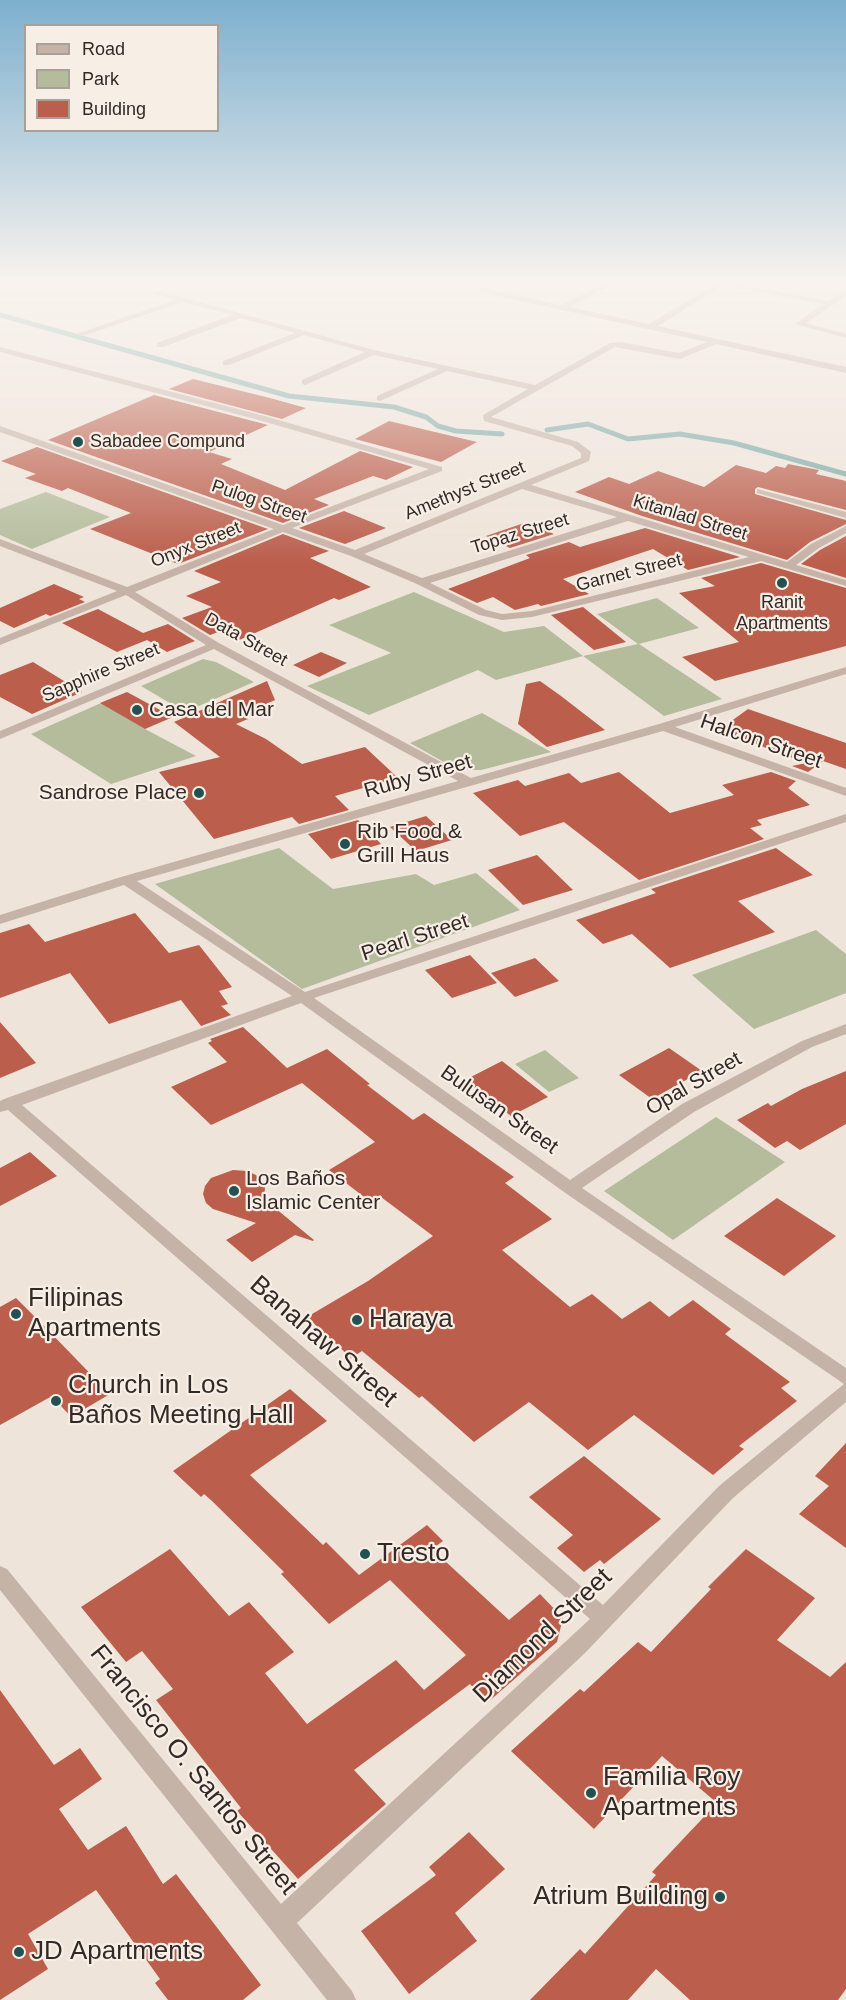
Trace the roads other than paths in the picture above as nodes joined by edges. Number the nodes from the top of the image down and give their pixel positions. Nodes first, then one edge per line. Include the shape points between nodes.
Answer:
1 (108, 377) edge
2 (316, 377) edge
3 (426, 377) edge
4 (489, 377) edge
5 (555, 377) edge
6 (305, 382) dead end
7 (536, 388) junction
8 (380, 398) dead end
9 (0, 429) edge
10 (524, 486) junction
11 (760, 491) dead end
12 (846, 515) edge
13 (629, 517) junction
14 (284, 528) junction
15 (846, 529) edge
16 (0, 542) edge
17 (355, 554) junction
18 (763, 557) junction
19 (789, 565) junction
20 (421, 582) junction
21 (846, 583) edge
22 (126, 591) junction
23 (502, 618) joint
24 (3, 638) edge
25 (216, 645) junction
26 (846, 670) edge
27 (663, 727) junction
28 (0, 735) edge
29 (469, 782) junction
30 (846, 792) edge
31 (846, 818) edge
32 (126, 879) junction
33 (0, 920) edge
34 (303, 997) junction
35 (846, 1029) edge
36 (5, 1105) edge
37 (570, 1188) junction
38 (846, 1378) edge
39 (846, 1391) edge
40 (0, 1575) edge
41 (604, 1618) junction
42 (279, 1923) junction
43 (343, 2000) edge

1 - 14 street, Onyx Street via 439,469
2 - 6 street
3 - 8 street
4 - 7 street
5 - 7 street
7 - 10 street, Amethyst Street via 487,419 575,444 586,452 586,459
9 - 14 street, Pulog Street
10 - 13 street, Kitanlad Street
10 - 17 street, Amethyst Street
11 - 12 street
13 - 18 street, Kitanlad Street
13 - 20 street, Topaz Street
14 - 17 street, Pulog Street
14 - 22 street, Onyx Street
15 - 19 street
16 - 22 street, Data Street
17 - 20 street, Pulog Street
18 - 19 street, Kitanlad Street
18 - 23 street, Garnet Street
19 - 21 street, Kitanlad Street
20 - 23 street, Pulog Street via 483,613
22 - 24 street, Onyx Street
22 - 25 street, Data Street
25 - 28 street, Sapphire Street
25 - 29 street, Data Street
26 - 27 street, Ruby Street
27 - 29 street, Ruby Street
27 - 30 street, Halcon Street
29 - 32 street, Ruby Street
31 - 34 street, Pearl Street
32 - 33 street, Ruby Street
32 - 34 street, Bulusan Street
34 - 36 street, Pearl Street
34 - 37 street, Bulusan Street
35 - 37 street, Opal Street via 807,1044 688,1108
36 - 41 street, Banahaw Street
37 - 38 street, Bulusan Street
39 - 41 street, Diamond Street via 726,1492
40 - 42 street, Francisco O. Santos Street
41 - 42 street, Diamond Street
42 - 43 street, Francisco O. Santos Street

